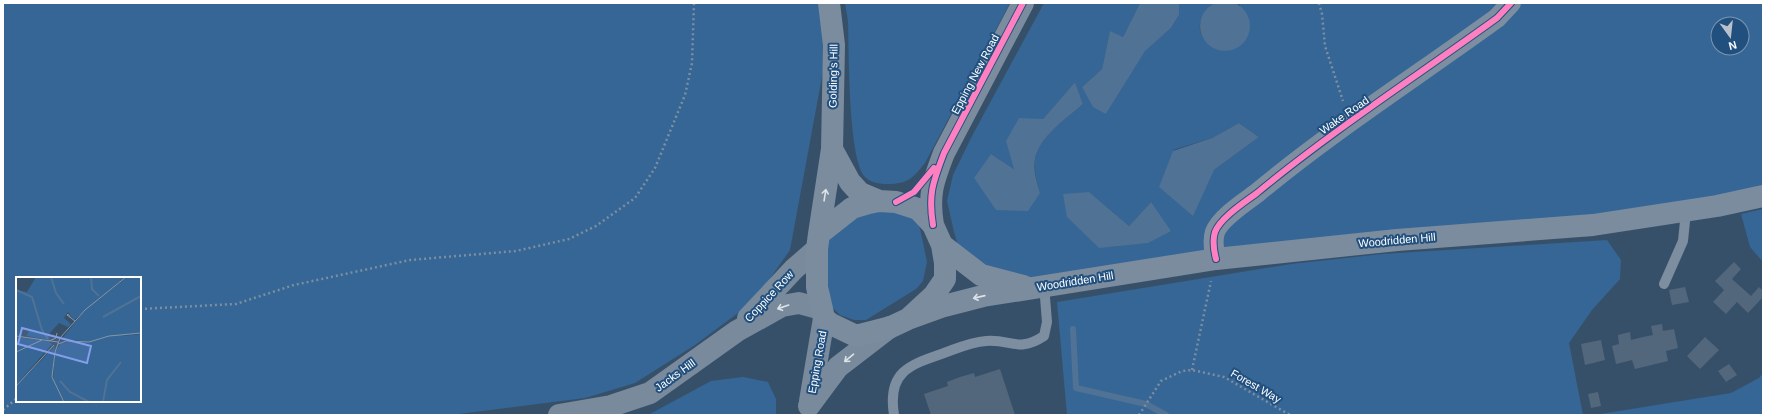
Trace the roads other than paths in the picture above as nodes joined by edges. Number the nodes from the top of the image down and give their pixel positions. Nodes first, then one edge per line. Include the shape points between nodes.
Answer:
1 (829, 3) edge
2 (1023, 3) edge
3 (1511, 3) edge
4 (832, 150) junction
5 (944, 153) junction
6 (1763, 196) edge
7 (887, 201) junction
8 (1686, 211) junction
9 (934, 225) junction
10 (818, 241) junction
11 (942, 245) junction
12 (1216, 259) junction
13 (1664, 284) dead end
14 (1038, 287) junction
15 (823, 313) junction
16 (899, 323) junction
17 (736, 331) junction
18 (807, 410) edge
19 (559, 415) edge
20 (894, 415) edge

1 - 4 main road, Golding's Hill via 834,45
2 - 5 main road, Epping New Road
3 - 12 street, Wake Road via 1497,18 1296,160 1225,220 1215,232
4 - 7 main road via 850,182 860,193
10 -> 4 main road, Golding's Hill
5 - 7 main road, Epping New Road via 928,178 914,192
5 - 9 main road, Epping New Road via 934,178 930,204
6 - 8 main road, Woodridden Hill
7 - 9 main road via 918,209
7 - 10 main road via 852,208
8 - 12 main road, Woodridden Hill via 1593,224 1397,240
8 - 13 lane via 1683,241
9 - 11 main road
10 - 15 main road via 817,287
10 - 17 main road, Coppice Row
11 - 14 main road, Woodridden Hill via 981,276
11 - 16 main road via 945,279 934,295
12 - 14 main road, Woodridden Hill
14 -> 16 main road, Woodridden Hill via 983,296 944,306
14 - 20 lane via 1047,322 1044,336 1032,344 976,342 915,363 902,372 895,385 892,400
15 - 16 main road via 831,324 856,336
15 -> 17 main road, Coppice Row via 798,303 782,306
15 - 18 main road, Epping Road
16 -> 18 main road, Epping Road via 838,367
17 - 19 main road, Jacks Hill via 650,393 611,406

